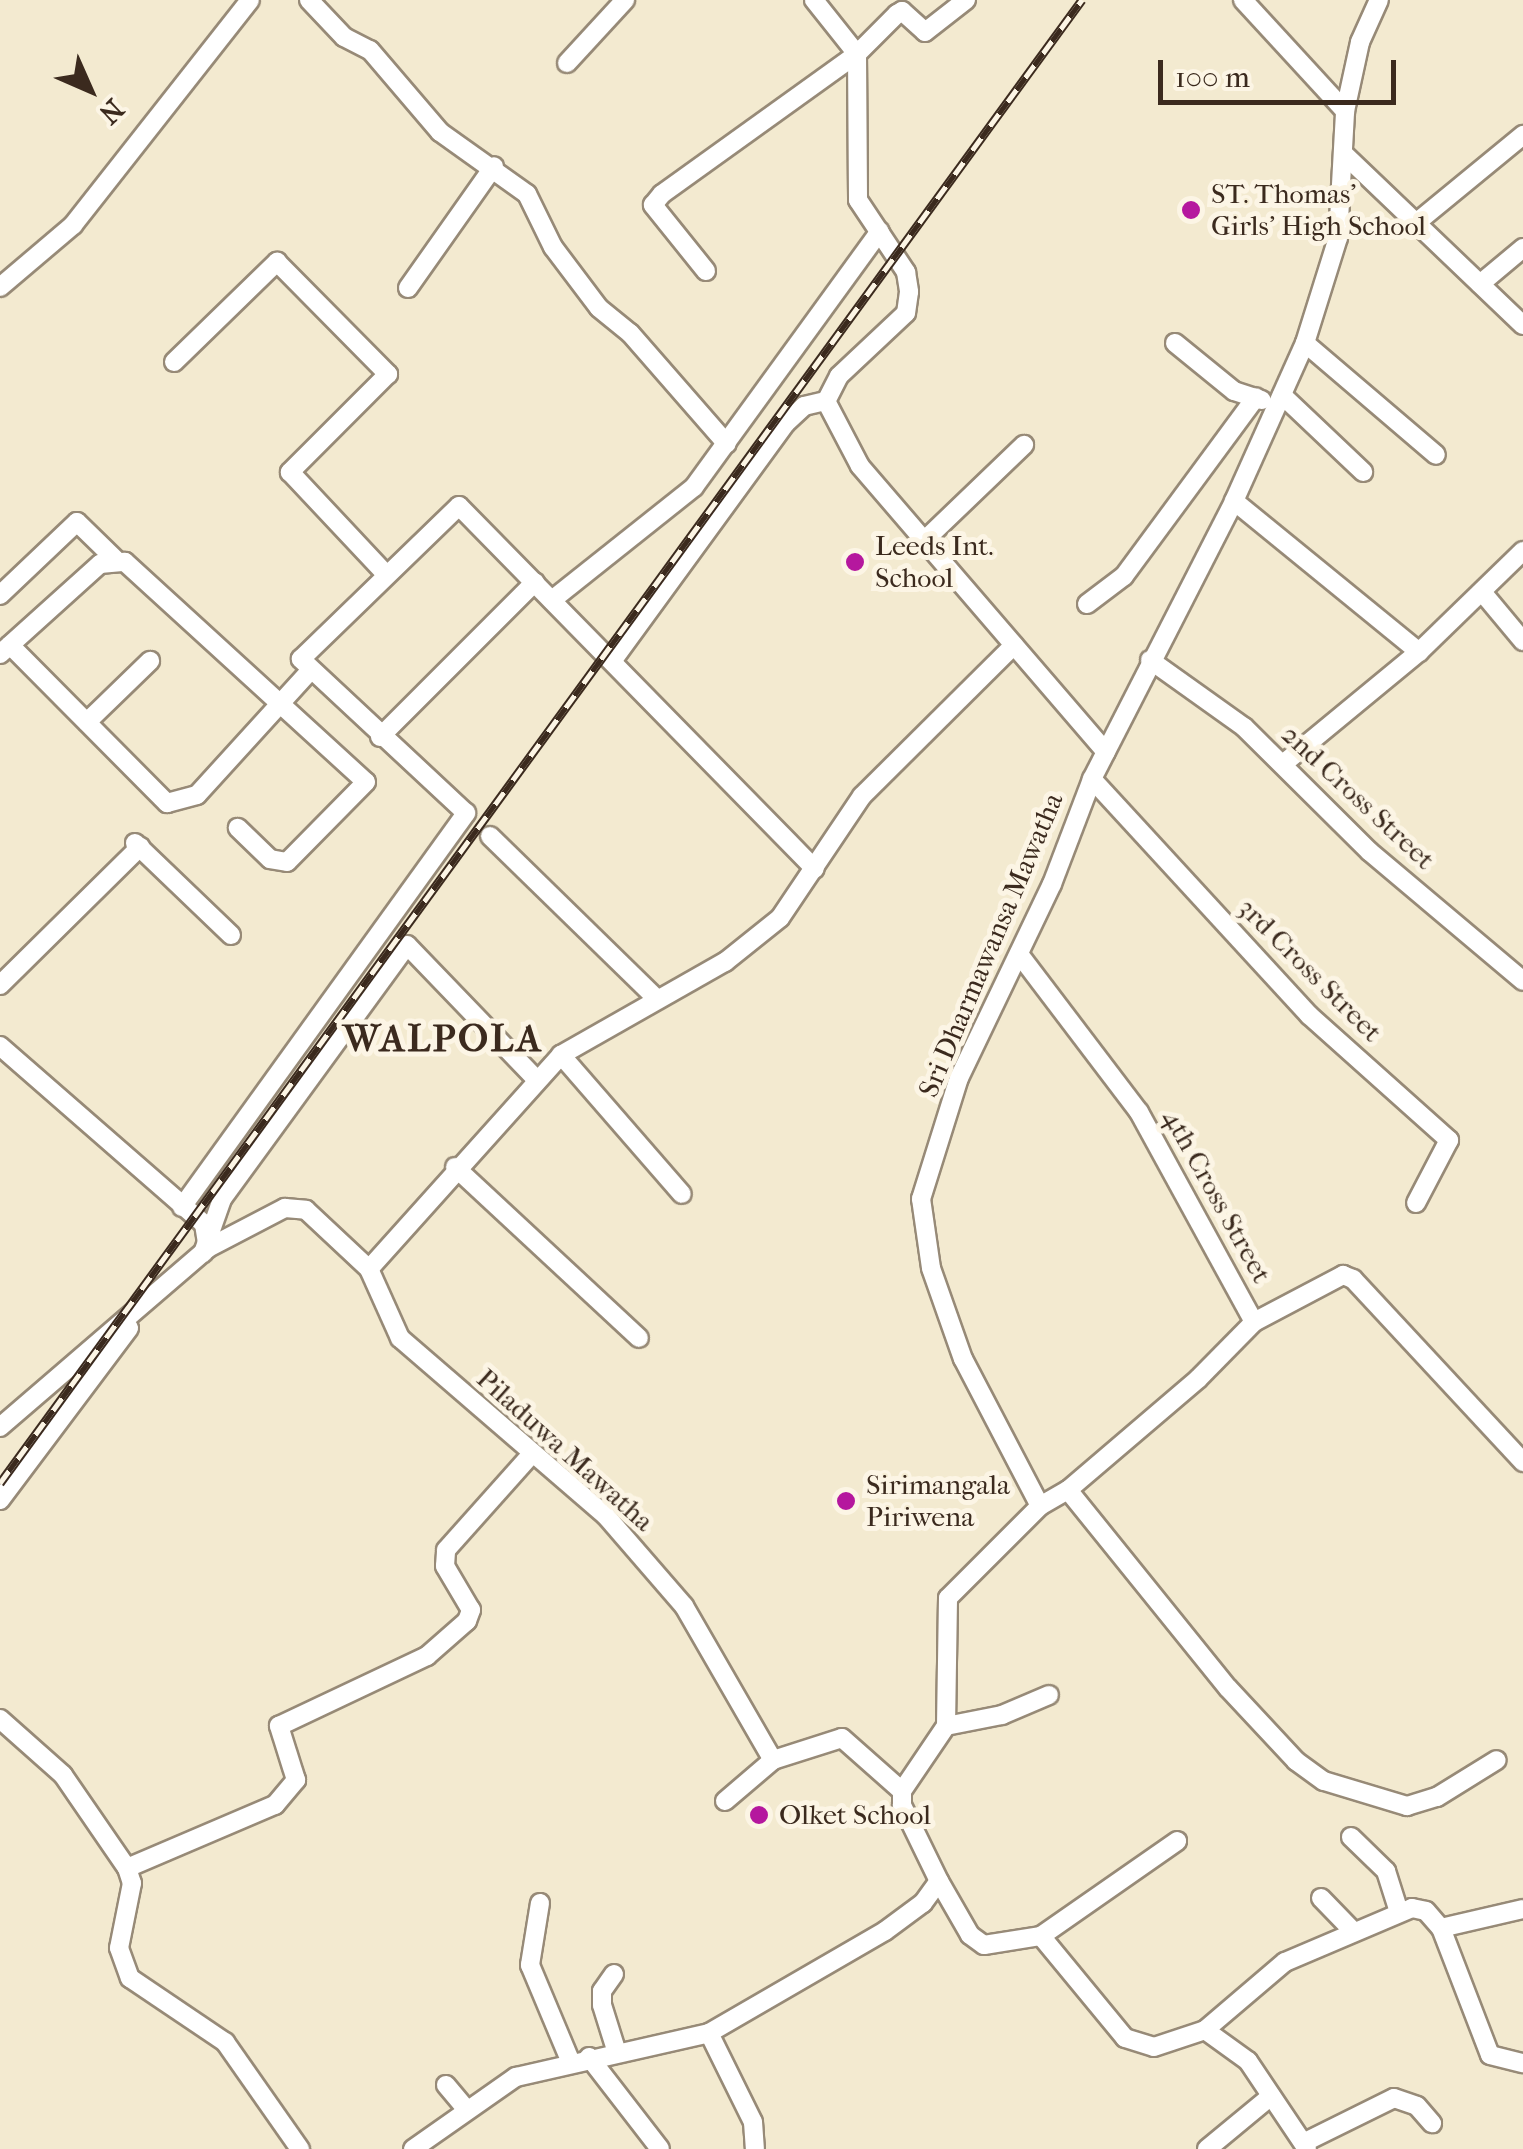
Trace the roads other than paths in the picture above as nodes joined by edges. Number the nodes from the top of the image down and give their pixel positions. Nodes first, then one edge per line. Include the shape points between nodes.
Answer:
1 (250, 0) edge
2 (309, 0) edge
3 (625, 0) edge
4 (814, 0) edge
5 (966, 0) edge
6 (1243, 0) edge
7 (1379, 0) edge
8 (857, 54) junction
9 (567, 63) dead end
10 (1345, 111) junction
11 (1523, 135) edge
12 (1346, 156) junction
13 (494, 166) junction
14 (1416, 223) junction
15 (880, 231) junction
16 (1523, 248) edge
17 (706, 271) dead end
18 (1480, 284) junction
19 (0, 288) edge
20 (408, 288) dead end
21 (1523, 325) edge
22 (1175, 343) dead end
23 (1305, 343) junction
24 (174, 362) dead end
25 (1256, 398) junction
26 (826, 401) junction
27 (1279, 401) junction
28 (727, 444) junction
29 (1024, 445) dead end
30 (1436, 455) dead end
31 (1363, 472) dead end
32 (1234, 501) junction
33 (926, 540) junction
34 (1523, 551) edge
35 (115, 559) junction
36 (385, 573) junction
37 (535, 582) junction
38 (1482, 592) junction
39 (0, 594) edge
40 (552, 600) junction
41 (1087, 604) dead end
42 (1523, 641) edge
43 (1014, 645) junction
44 (5, 649) edge
45 (1418, 652) junction
46 (613, 660) junction
47 (1150, 660) junction
48 (150, 661) dead end
49 (308, 672) junction
50 (278, 708) junction
51 (87, 722) junction
52 (380, 736) junction
53 (1106, 752) junction
54 (1283, 764) junction
55 (1092, 779) junction
56 (238, 828) dead end
57 (490, 836) dead end
58 (815, 868) junction
59 (231, 936) dead end
60 (1018, 954) junction
61 (1523, 981) edge
62 (0, 985) edge
63 (656, 998) junction
64 (0, 1046) edge
65 (561, 1055) junction
66 (537, 1080) junction
67 (455, 1167) junction
68 (682, 1194) dead end
69 (1416, 1204) dead end
70 (182, 1207) junction
71 (208, 1248) junction
72 (368, 1269) junction
73 (1254, 1322) junction
74 (639, 1338) dead end
75 (0, 1427) edge
76 (531, 1454) junction
77 (1523, 1462) edge
78 (1068, 1490) junction
79 (0, 1500) edge
80 (1040, 1506) junction
81 (1049, 1695) dead end
82 (0, 1719) edge
83 (946, 1726) junction
84 (773, 1760) junction
85 (1496, 1760) dead end
86 (902, 1791) junction
87 (725, 1801) dead end
88 (1351, 1837) dead end
89 (1177, 1841) dead end
90 (127, 1868) junction
91 (939, 1880) junction
92 (1321, 1898) dead end
93 (540, 1903) dead end
94 (1523, 1909) edge
95 (1398, 1912) junction
96 (1441, 1928) junction
97 (1354, 1932) junction
98 (1041, 1936) junction
99 (614, 1974) dead end
100 (1205, 2030) junction
101 (709, 2033) junction
102 (617, 2053) junction
103 (589, 2057) junction
104 (570, 2060) junction
105 (1523, 2063) edge
106 (446, 2085) dead end
107 (1271, 2096) junction
108 (467, 2110) junction
109 (1432, 2123) dead end
110 (1306, 2146) edge
111 (300, 2149) edge
112 (413, 2149) edge
113 (660, 2149) edge
114 (755, 2149) edge
115 (1207, 2149) edge

1 - 19 street via 73,225
2 - 13 street via 344,37 370,50 440,132
3 - 9 street
4 - 8 street
5 - 8 street via 925,32 902,11
6 - 10 street
7 - 10 street, Sri Dharmawansa Mawatha via 1360,42
8 - 15 street via 858,200
8 - 17 street via 653,204
10 - 12 street, Sri Dharmawansa Mawatha
11 - 14 street
12 - 14 street
12 - 23 street, Sri Dharmawansa Mawatha via 1338,238
13 - 20 street
13 - 28 street via 527,194 552,247 599,308 630,333
14 - 18 street
15 - 26 street via 906,272 906,312 839,376
15 - 28 street
16 - 18 street
18 - 21 street
22 - 25 street via 1234,391
23 - 27 street, Sri Dharmawansa Mawatha
23 - 30 street
24 - 36 street via 277,262 291,276 388,374 290,472
25 - 27 street
25 - 41 street via 1124,576
26 - 33 street via 860,466
26 - 46 street via 804,406 786,424
27 - 31 street
27 - 32 street, Sri Dharmawansa Mawatha
28 - 40 street via 694,487
29 - 33 street
32 - 45 street
32 - 47 street, Sri Dharmawansa Mawatha
33 - 43 street
34 - 38 street
35 - 39 street via 77,522
35 - 44 street via 100,564
35 - 50 street
36 - 37 street via 459,506
36 - 49 street via 305,651 301,660
37 - 40 street
37 - 52 street
38 - 42 street
38 - 45 street
40 - 46 street
43 - 53 street
43 - 58 street via 862,796
44 - 51 street
45 - 54 street
46 - 58 street
47 - 53 street, Sri Dharmawansa Mawatha
47 - 54 street, 2nd Cross Street via 1244,726
48 - 51 street
49 - 50 street
49 - 52 street
50 - 51 street via 197,795 167,803
50 - 56 street via 366,782 287,862 270,859
52 - 70 street via 466,814
53 - 55 street, Sri Dharmawansa Mawatha
54 - 61 street, 2nd Cross Street via 1370,852
55 - 60 street, Sri Dharmawansa Mawatha
55 - 69 street, 3rd Cross Street via 1309,1015 1449,1140
57 - 63 street
58 - 63 street via 760,936
59 - 62 street via 138,845
60 - 73 street, 4th Cross Street via 1140,1112
60 - 80 street, Sri Dharmawansa Mawatha via 959,1078 921,1199 932,1268 963,1359
63 - 65 street
64 - 70 street
65 - 66 street
65 - 68 street
66 - 67 street
66 - 71 street via 406,945 222,1199
67 - 72 street
67 - 74 street
70 - 71 street via 204,1224
71 - 72 street, Piladuwa Mawatha via 286,1208 306,1210
71 - 75 street
71 - 79 street via 146,1306
72 - 76 street, Piladuwa Mawatha via 400,1338
73 - 77 street, 4th Cross Street via 1342,1275 1353,1279
73 - 78 street
76 - 84 street, Piladuwa Mawatha via 606,1516 684,1606
76 - 90 street via 446,1550 445,1566 471,1610 467,1620 427,1656 279,1726 296,1780 275,1805
78 - 80 street
78 - 85 street via 1228,1688 1296,1761 1324,1780 1407,1806 1438,1796
80 - 83 street via 948,1598
81 - 83 street via 1002,1715
82 - 90 street via 63,1776
83 - 86 street
84 - 86 street via 842,1738
84 - 87 street
86 - 91 street via 902,1805
88 - 95 street via 1386,1871
89 - 98 street
90 - 111 street via 132,1882 118,1948 130,1978 225,2042
91 - 98 street via 970,1936 984,1945
91 - 101 street via 885,1931
92 - 97 street
93 - 104 street via 530,1965
94 - 96 street
95 - 96 street via 1426,1910
95 - 97 street
96 - 105 street via 1490,2055
97 - 100 street via 1285,1962
98 - 100 street via 1126,2038 1154,2047
99 - 102 street via 602,1991 602,2006
100 - 107 street via 1248,2061
101 - 102 street
101 - 114 street via 752,2122
102 - 103 street
103 - 104 street
103 - 113 street
104 - 108 street via 516,2076
106 - 108 street
107 - 110 street
107 - 115 street
108 - 112 street
109 - 110 street via 1418,2106 1394,2098

